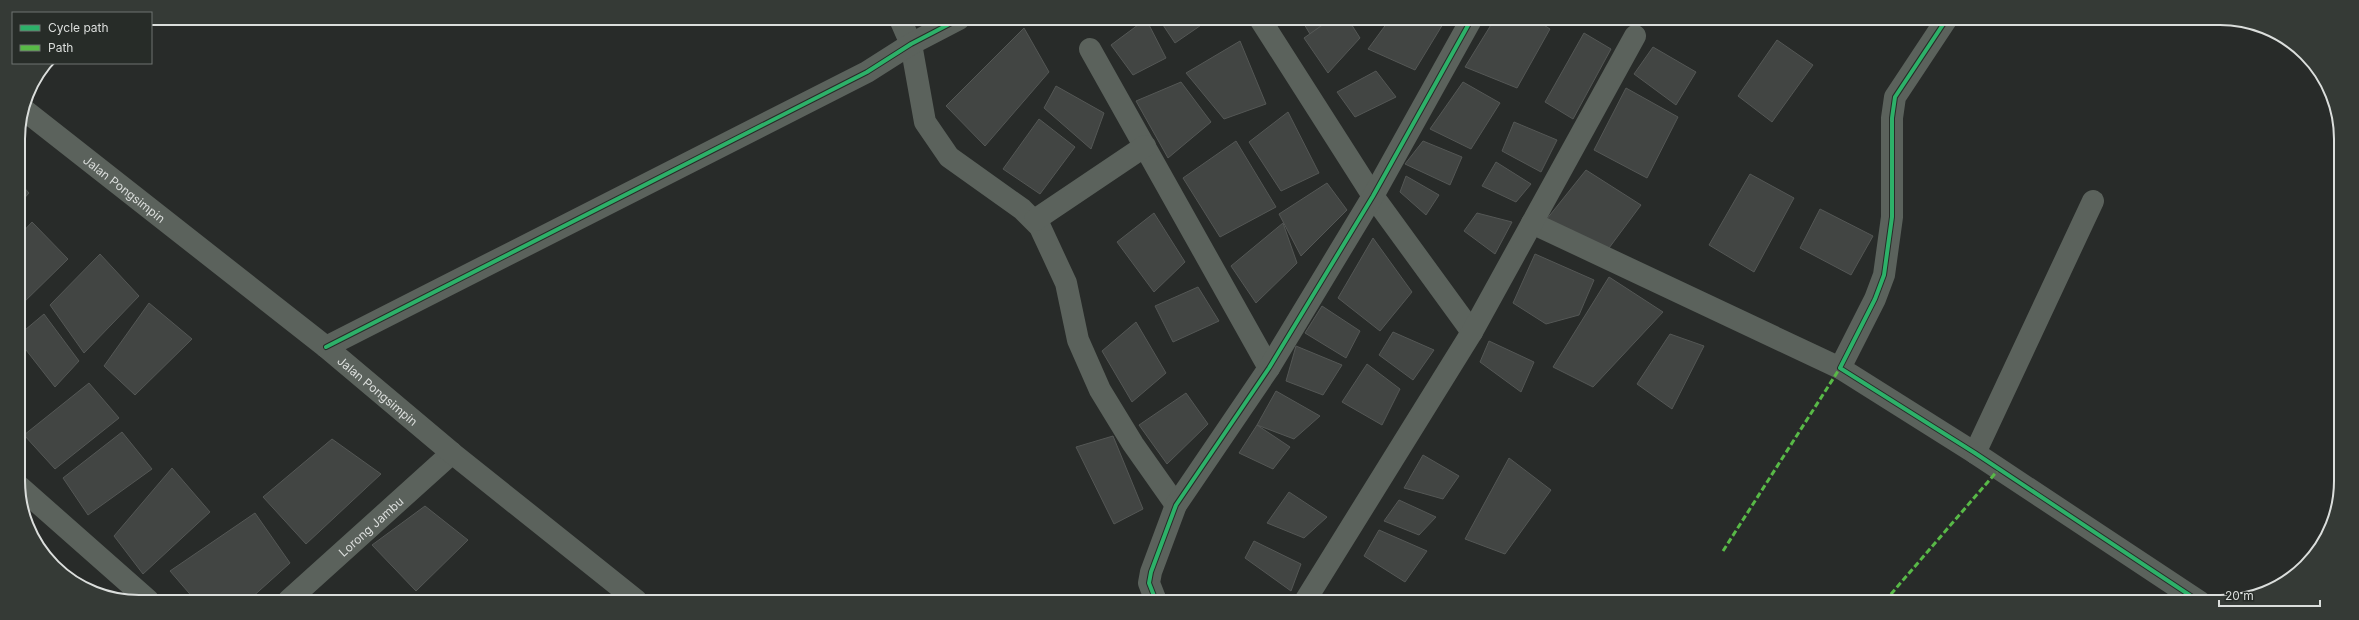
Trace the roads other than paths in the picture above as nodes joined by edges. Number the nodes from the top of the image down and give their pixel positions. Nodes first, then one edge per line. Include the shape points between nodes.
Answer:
1 (903, 25) edge
2 (947, 25) edge
3 (1264, 25) edge
4 (1468, 25) edge
5 (1943, 25) edge
6 (1635, 36) dead end
7 (911, 44) junction
8 (1090, 49) dead end
9 (28, 113) edge
10 (1144, 146) junction
11 (1373, 196) junction
12 (2093, 201) dead end
13 (1035, 220) junction
14 (1532, 223) junction
15 (1472, 332) junction
16 (326, 347) junction
17 (1269, 368) junction
18 (1840, 368) junction
19 (1975, 452) junction
20 (452, 453) junction
21 (26, 492) edge
22 (1176, 506) junction
23 (142, 595) edge
24 (296, 595) edge
25 (630, 595) edge
26 (1154, 595) edge
27 (1309, 595) edge
28 (2190, 595) edge

1 - 7 street
2 - 7 street
3 - 11 street
4 - 11 street
5 - 18 street via 1895,97 1892,118 1892,217 1883,279
6 - 14 street
7 - 13 street via 925,122 939,144 949,157
7 - 16 street via 867,72
8 - 10 street
9 - 16 street, Jalan Pongsimpin
10 - 13 street
10 - 17 street
11 - 15 street
11 - 17 street
12 - 19 street
13 - 22 street via 1066,283 1078,340 1097,383 1133,444
14 - 15 street
14 - 18 street
15 - 27 street
16 - 20 street, Jalan Pongsimpin
17 - 22 street
18 - 19 street
19 - 28 street
20 - 24 street, Lorong Jambu
20 - 25 street, Jalan Pongsimpin
21 - 23 street
22 - 26 street via 1151,572 1149,583

